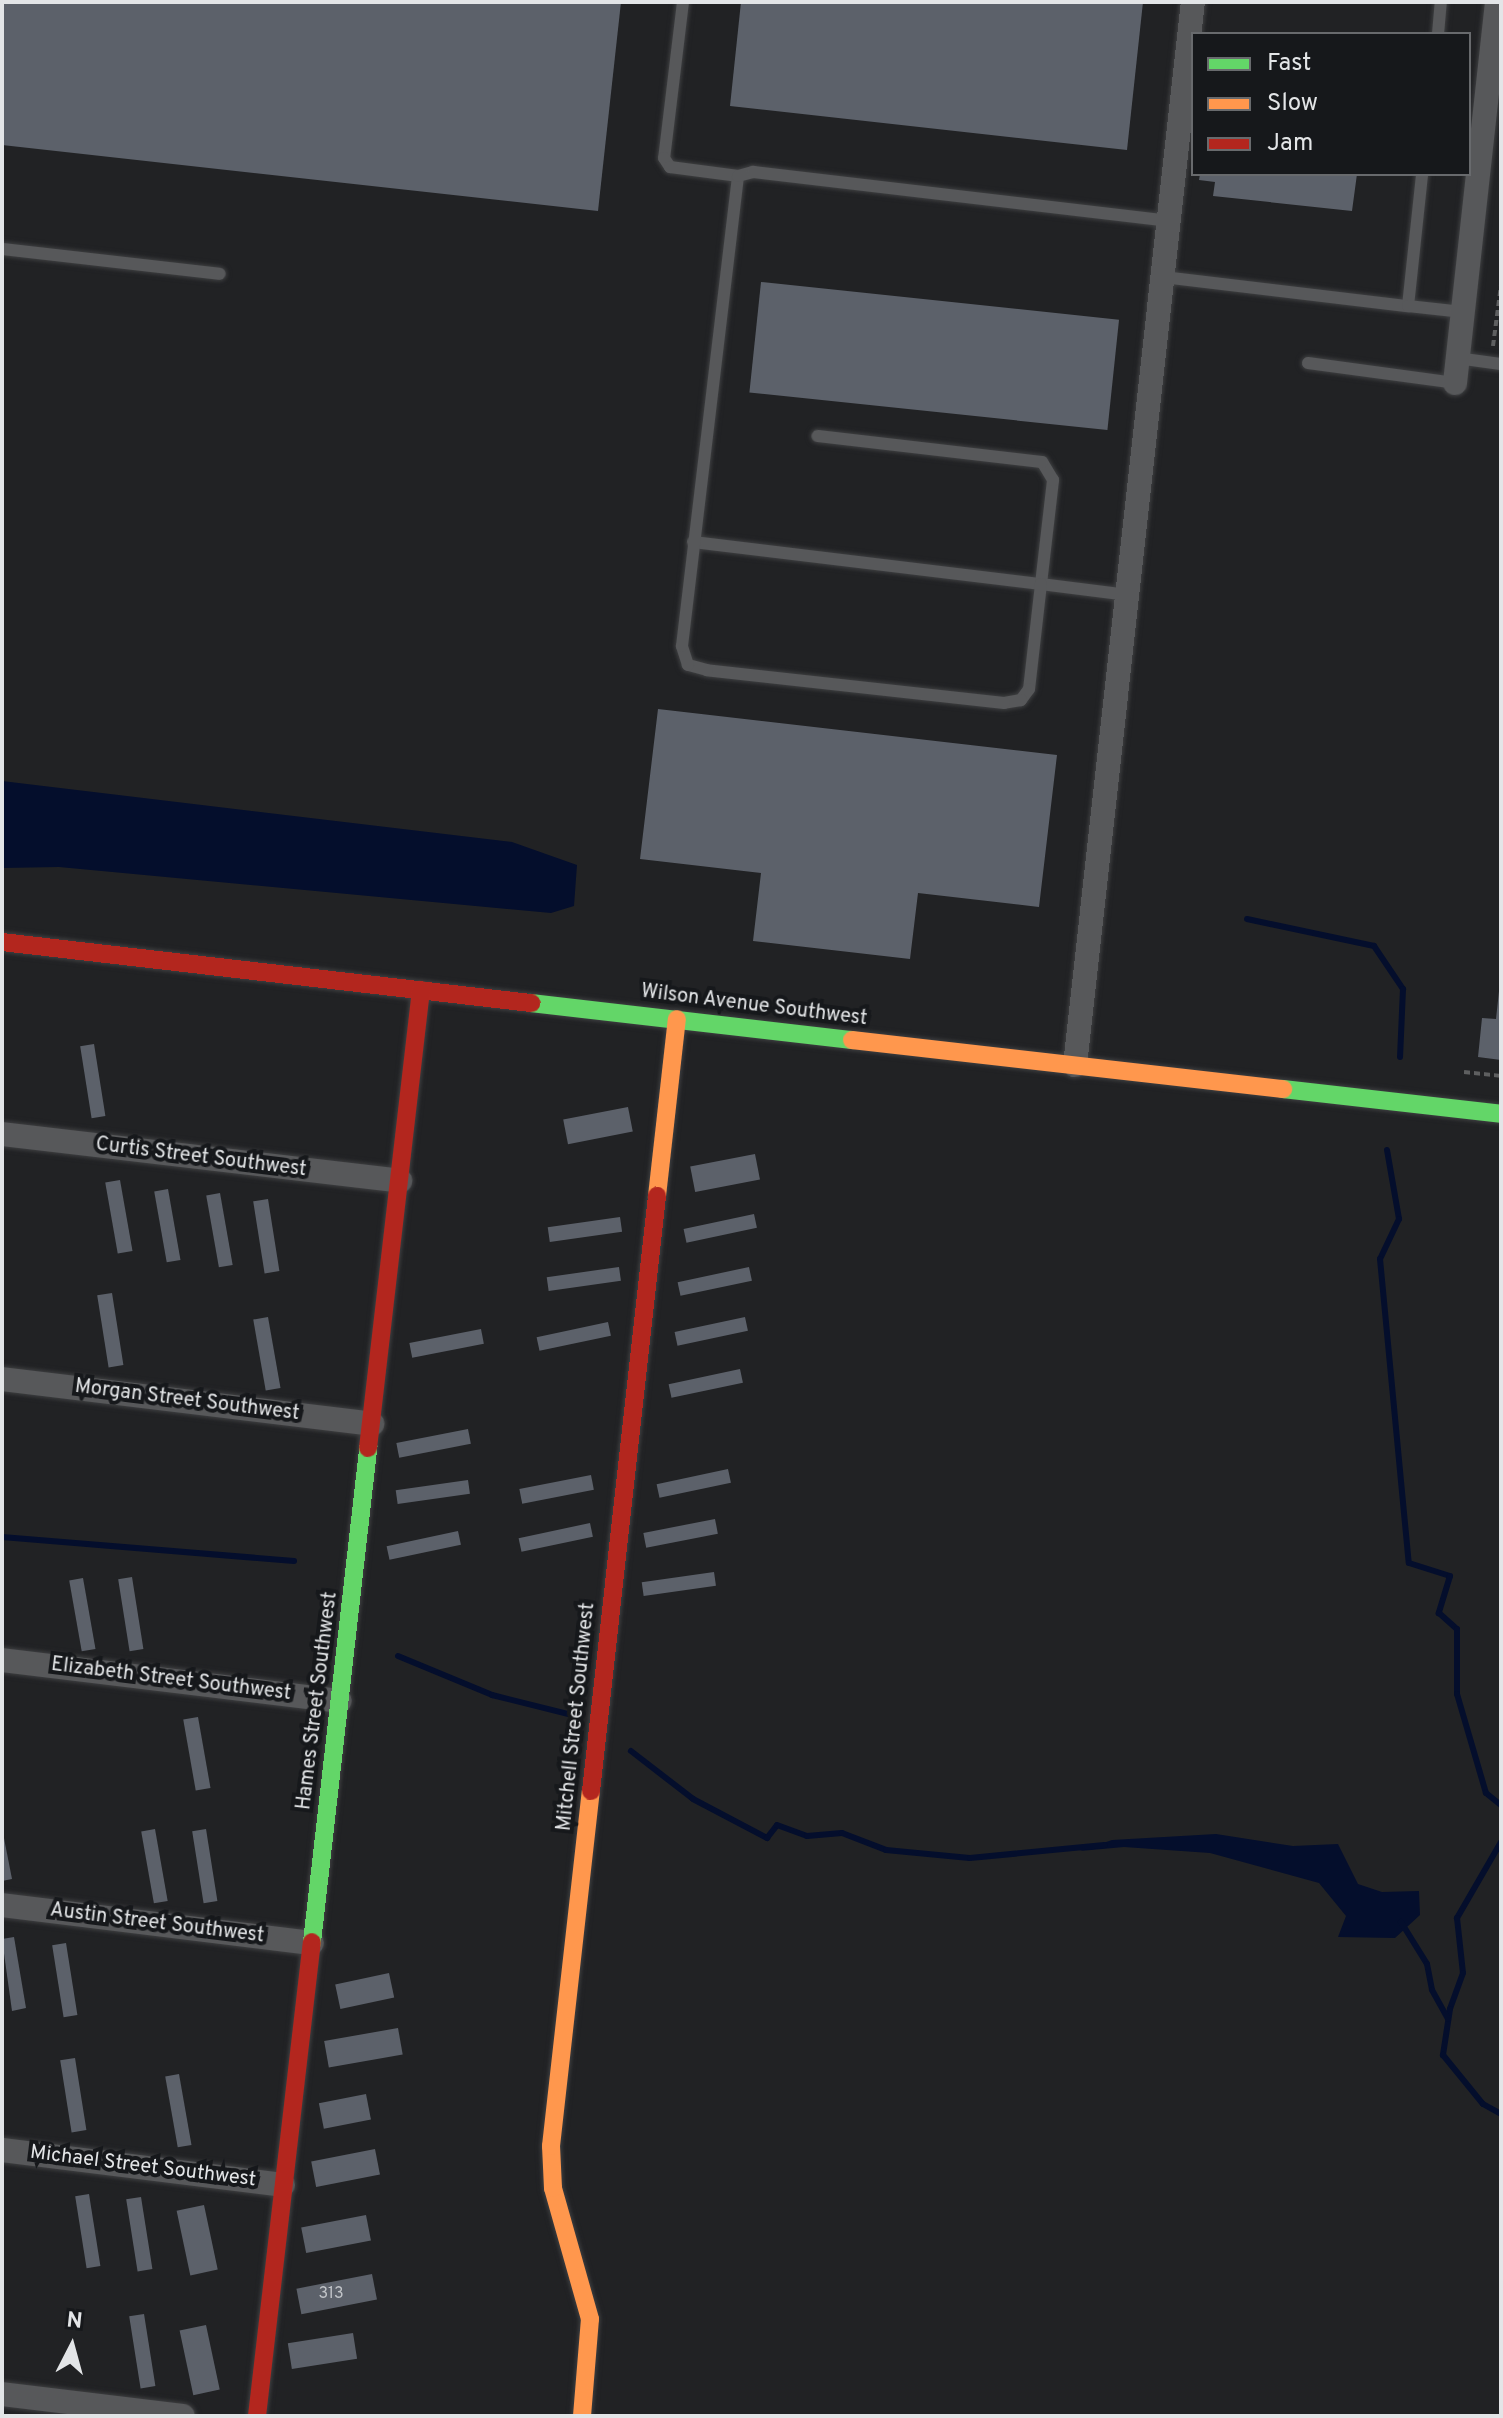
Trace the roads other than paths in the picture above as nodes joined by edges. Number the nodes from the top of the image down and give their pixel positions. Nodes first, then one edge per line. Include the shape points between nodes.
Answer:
1 (683, 2) edge
2 (1193, 2) edge
3 (1441, 2) edge
4 (1497, 2) edge
5 (1438, 32) edge
6 (1479, 146) edge
7 (738, 176) junction
8 (1422, 176) edge
9 (1168, 221) junction
10 (2, 249) edge
11 (220, 274) dead end
12 (1163, 277) junction
13 (1408, 306) junction
14 (1463, 312) junction
15 (1457, 358) junction
16 (1308, 363) dead end
17 (1496, 363) edge
18 (1455, 383) joint
19 (818, 436) dead end
20 (693, 542) junction
21 (1041, 584) junction
22 (1128, 595) junction
23 (2, 942) edge
24 (421, 990) junction
25 (677, 1019) junction
26 (1075, 1065) junction
27 (1501, 1114) edge
28 (2, 1134) edge
29 (400, 1181) junction
30 (2, 1379) edge
31 (372, 1424) junction
32 (2, 1660) edge
33 (340, 1701) junction
34 (2, 1905) edge
35 (312, 1943) junction
36 (2, 2150) edge
37 (283, 2185) junction
38 (2, 2394) edge
39 (183, 2416) edge
40 (257, 2416) edge
41 (582, 2416) edge

1 - 7 lane via 664,158 670,167
2 - 9 street
3 - 5 lane
4 - 6 street
6 - 14 street
7 - 9 lane via 753,172
7 - 20 lane
8 - 13 lane
9 - 12 street
10 - 11 lane
12 - 13 lane
12 - 22 street
13 - 14 lane
14 - 15 street
15 - 17 lane
15 - 18 street
16 - 18 lane
19 - 21 lane via 1042,462 1053,480
20 - 21 lane
20 - 21 lane via 682,646 688,665 707,670 1004,703 1021,700 1029,689
21 - 22 lane
22 - 26 street
23 - 24 street, Wilson Avenue Southwest
24 - 25 street, Wilson Avenue Southwest
24 - 29 street, Hames Street Southwest
25 - 26 street, Wilson Avenue Southwest
25 - 41 street, Mitchell Street Southwest via 551,2146 555,2196 590,2319
26 - 27 street, Wilson Avenue Southwest
28 - 29 street, Curtis Street Southwest
29 - 31 street, Hames Street Southwest
30 - 31 street, Morgan Street Southwest
31 - 33 street, Hames Street Southwest
32 - 33 street, Elizabeth Street Southwest
33 - 35 street, Hames Street Southwest
34 - 35 street, Austin Street Southwest
35 - 37 street, Hames Street Southwest
36 - 37 street, Michael Street Southwest
37 - 40 street, Hames Street Southwest
38 - 39 street

